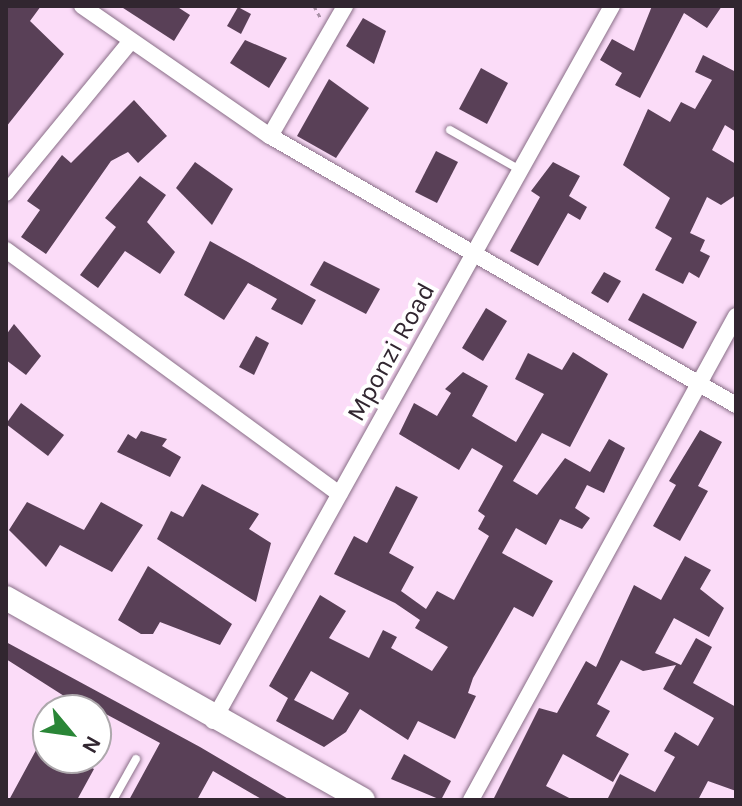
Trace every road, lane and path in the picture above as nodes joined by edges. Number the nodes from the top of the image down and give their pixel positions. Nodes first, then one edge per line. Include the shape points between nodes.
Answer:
1 (82, 6) edge
2 (345, 6) edge
3 (612, 6) edge
4 (130, 42) junction
5 (450, 130) dead end
6 (270, 136) junction
7 (520, 170) junction
8 (6, 193) edge
9 (6, 250) edge
10 (472, 257) junction
11 (736, 316) edge
12 (699, 383) junction
13 (736, 405) edge
14 (339, 494) junction
15 (6, 598) edge
16 (213, 721) junction
17 (136, 759) dead end
18 (113, 800) edge
19 (363, 800) edge
20 (471, 800) edge

1 - 4 street
2 - 6 street
3 - 7 street, Mponzi Road
4 - 6 street
4 - 8 street
5 - 7 lane
6 - 10 street
7 - 10 street, Mponzi Road
9 - 14 street
10 - 12 street
10 - 14 street, Mponzi Road
11 - 12 street
12 - 13 street
12 - 20 street
14 - 16 street, Mponzi Road
15 - 16 street
16 - 19 street
17 - 18 lane

